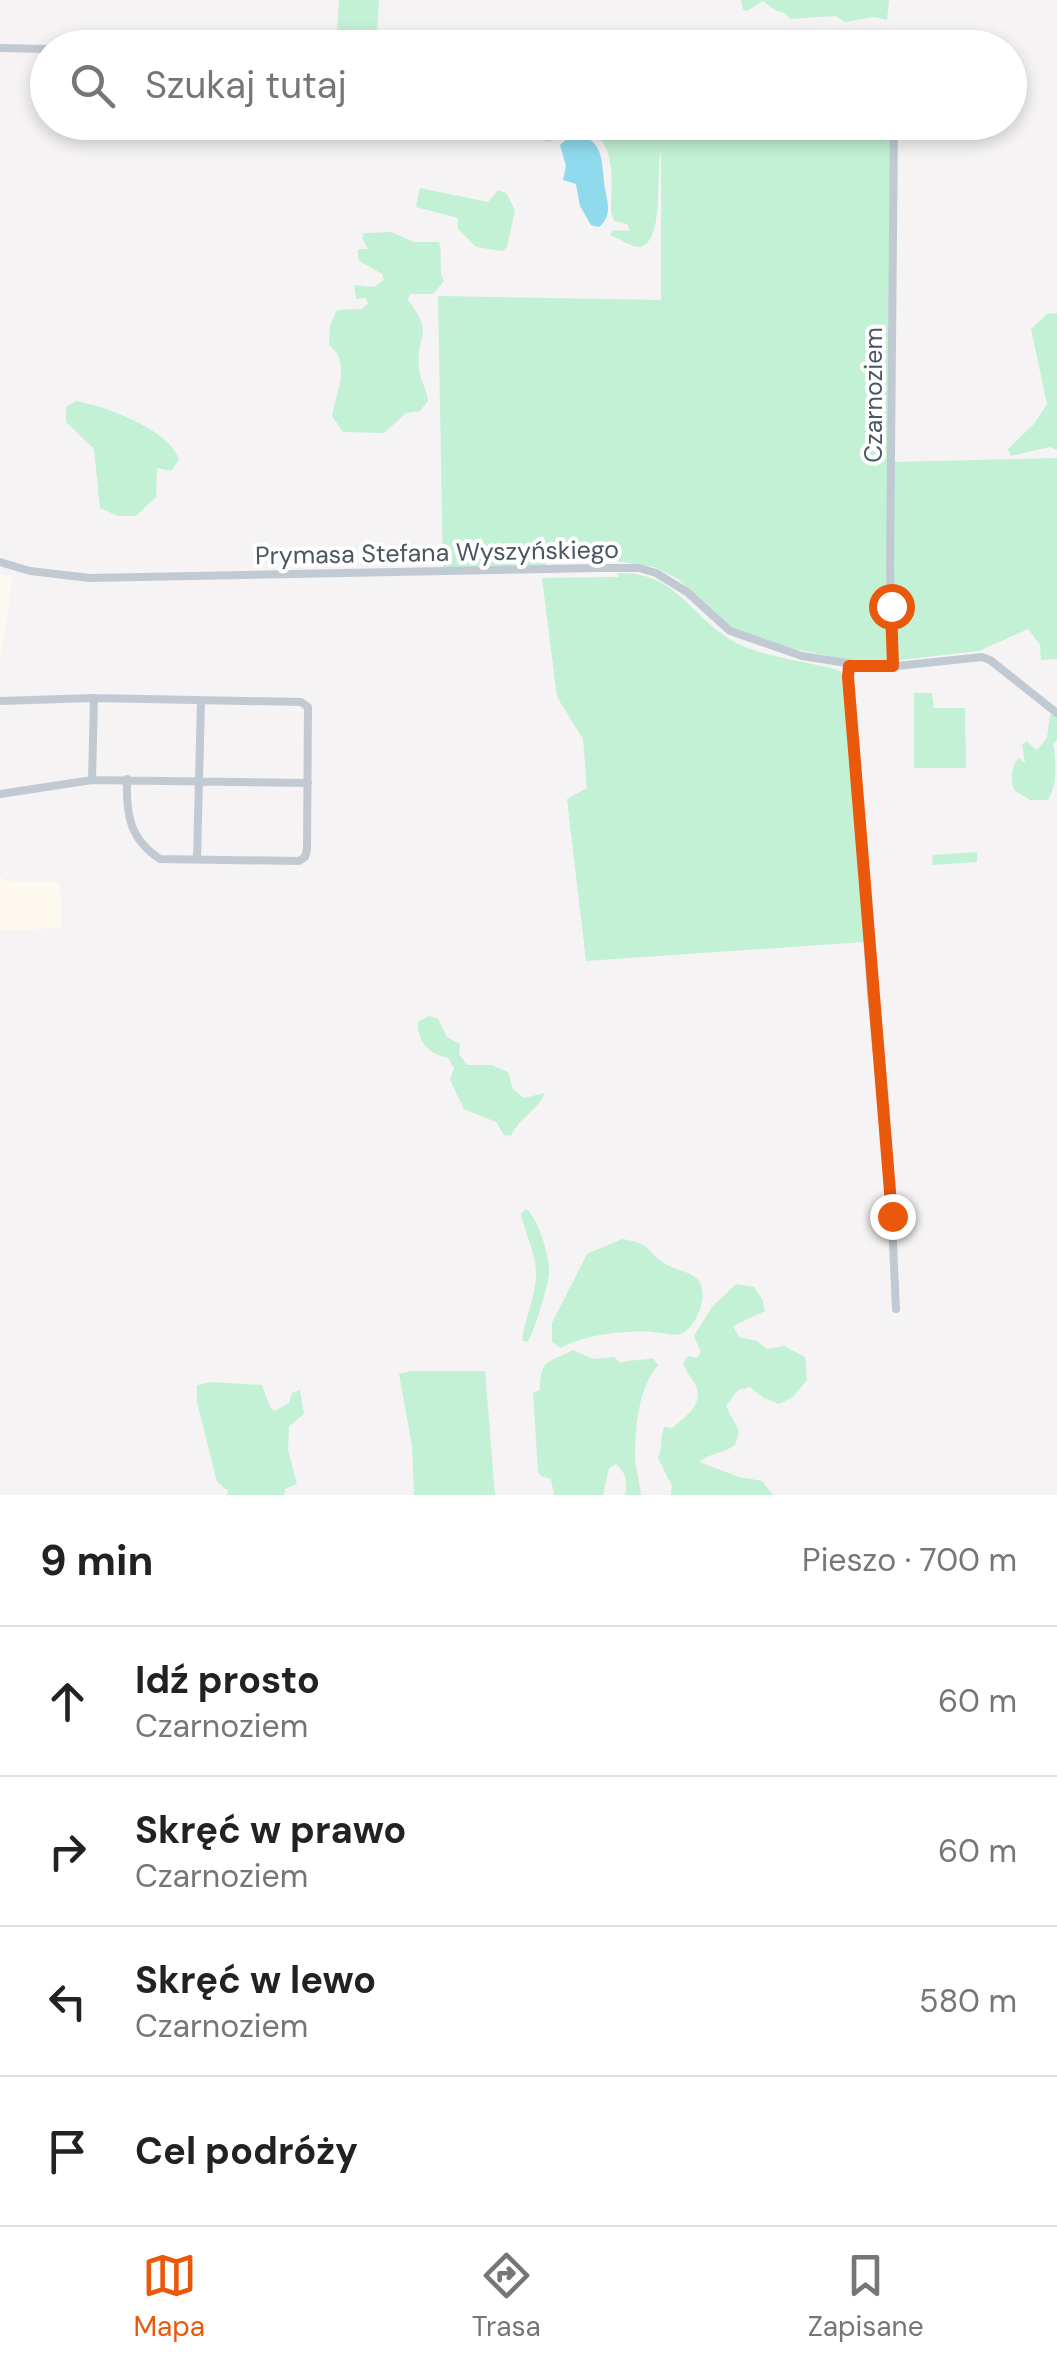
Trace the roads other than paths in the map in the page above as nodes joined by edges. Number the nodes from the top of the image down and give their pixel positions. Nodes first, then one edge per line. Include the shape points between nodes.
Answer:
1 (0, 48) edge
2 (30, 49) edge
3 (894, 140) edge
4 (0, 562) edge
5 (849, 666) junction
6 (893, 666) junction
7 (94, 698) junction
8 (0, 701) edge
9 (201, 701) junction
10 (1057, 713) edge
11 (126, 779) junction
12 (92, 780) junction
13 (199, 780) junction
14 (308, 783) junction
15 (0, 794) edge
16 (197, 859) junction
17 (896, 1309) dead end

1 - 2 street
3 - 6 street, Czarnoziem
4 - 5 street, Prymasa Stefana Wyszyńskiego via 90,578 639,568 676,583 738,636
5 - 6 street
5 - 17 street
6 - 10 street via 990,660
7 - 8 street
7 - 9 street
7 - 12 street
9 - 13 street
9 - 14 street via 308,706
11 - 12 street
11 - 13 street
11 - 16 street via 126,812 144,849 160,859
12 - 15 street
13 - 14 street
13 - 16 street
14 - 16 street via 305,856

